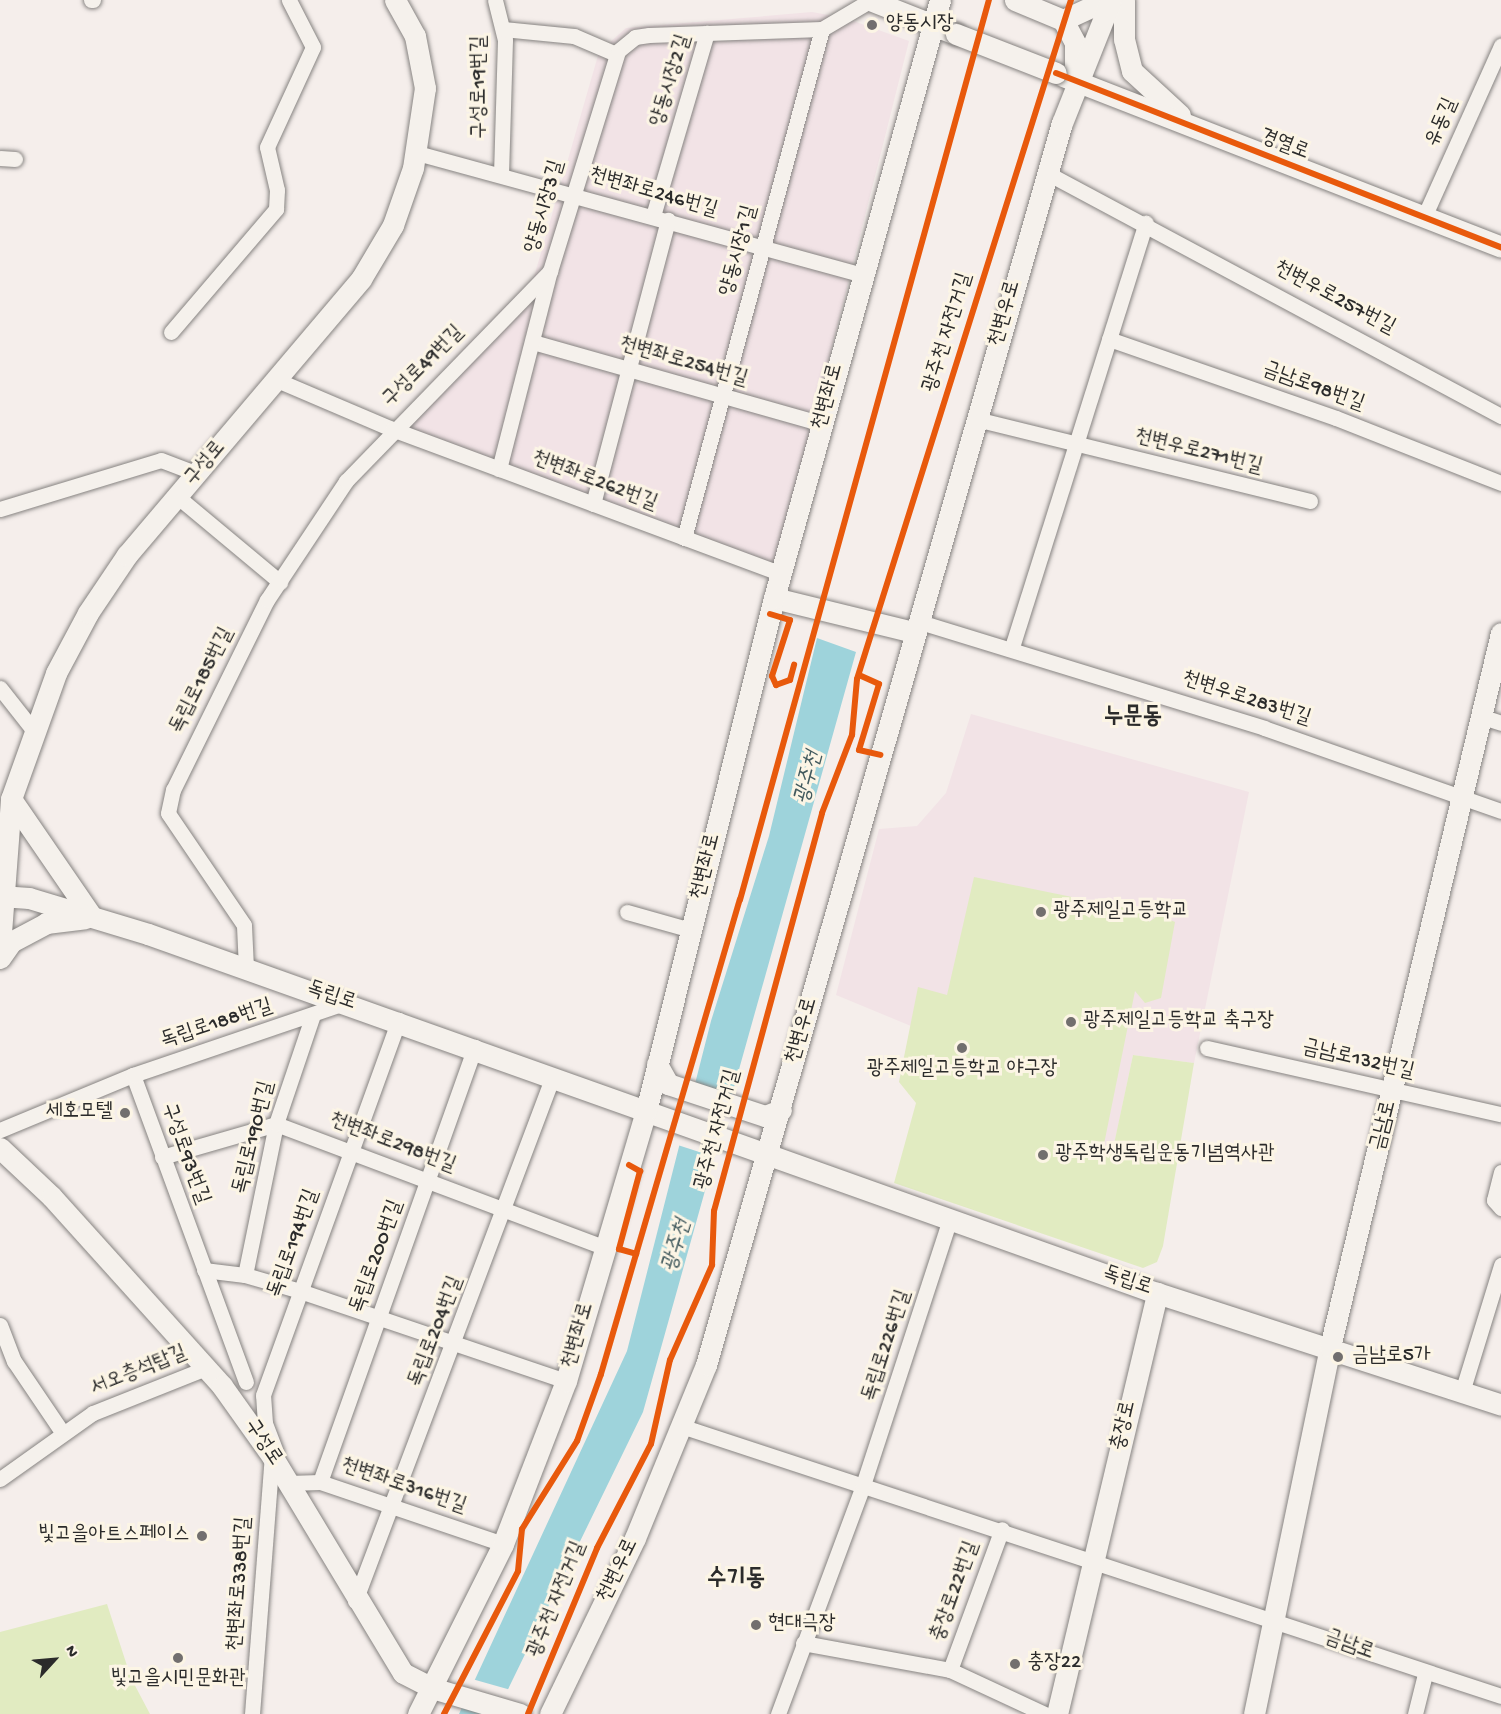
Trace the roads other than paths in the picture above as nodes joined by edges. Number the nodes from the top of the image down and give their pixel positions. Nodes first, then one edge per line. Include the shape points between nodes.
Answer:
1 (289, 0) edge
2 (395, 0) edge
3 (495, 0) edge
4 (870, 0) edge
5 (940, 0) edge
6 (1015, 0) edge
7 (1106, 0) edge
8 (1112, 0) edge
9 (1124, 0) edge
10 (1063, 20) junction
11 (930, 23) junction
12 (503, 28) junction
13 (822, 29) junction
14 (707, 33) junction
15 (1501, 46) edge
16 (616, 54) junction
17 (1075, 81) junction
18 (1200, 130) junction
19 (417, 153) junction
20 (1047, 173) junction
21 (501, 175) junction
22 (572, 193) junction
23 (1424, 217) junction
24 (661, 218) junction
25 (1146, 223) junction
26 (1501, 247) edge
27 (763, 248) junction
28 (550, 271) junction
29 (862, 275) junction
30 (171, 332) dead end
31 (1109, 339) junction
32 (533, 342) junction
33 (629, 369) junction
34 (277, 380) junction
35 (723, 396) junction
36 (1501, 416) edge
37 (976, 419) junction
38 (822, 424) junction
39 (392, 429) junction
40 (1077, 444) junction
41 (499, 469) junction
42 (198, 474) junction
43 (1501, 483) edge
44 (178, 497) junction
45 (1310, 501) dead end
46 (593, 504) junction
47 (0, 509) edge
48 (684, 538) junction
49 (781, 574) junction
50 (280, 582) junction
51 (774, 598) junction
52 (915, 627) junction
53 (1501, 633) edge
54 (1012, 647) junction
55 (0, 688) edge
56 (1492, 720) edge
57 (34, 731) junction
58 (1465, 797) junction
59 (11, 799) junction
60 (1501, 812) edge
61 (0, 822) edge
62 (2, 896) edge
63 (627, 912) dead end
64 (92, 917) junction
65 (691, 930) junction
66 (0, 946) edge
67 (0, 958) edge
68 (246, 968) junction
69 (347, 1002) junction
70 (313, 1015) junction
71 (399, 1020) junction
72 (475, 1047) junction
73 (1207, 1048) dead end
74 (657, 1064) junction
75 (133, 1075) junction
76 (553, 1076) junction
77 (1393, 1091) junction
78 (651, 1113) junction
79 (773, 1113) junction
80 (1501, 1114) edge
81 (276, 1124) junction
82 (0, 1130) edge
83 (0, 1148) edge
84 (762, 1150) junction
85 (352, 1151) junction
86 (162, 1158) junction
87 (1501, 1172) edge
88 (428, 1180) junction
89 (1501, 1208) edge
90 (505, 1210) junction
91 (950, 1219) junction
92 (603, 1247) junction
93 (1501, 1265) edge
94 (204, 1270) junction
95 (245, 1275) junction
96 (300, 1291) junction
97 (1156, 1293) junction
98 (377, 1319) junction
99 (0, 1325) edge
100 (454, 1344) junction
101 (1330, 1347) junction
102 (206, 1368) junction
103 (566, 1381) junction
104 (246, 1382) junction
105 (268, 1383) junction
106 (1462, 1392) junction
107 (229, 1395) junction
108 (1501, 1405) edge
109 (681, 1426) junction
110 (62, 1432) junction
111 (272, 1456) junction
112 (0, 1479) edge
113 (320, 1482) junction
114 (288, 1483) junction
115 (863, 1485) junction
116 (395, 1504) junction
117 (1002, 1529) junction
118 (502, 1545) junction
119 (1094, 1560) junction
120 (355, 1601) junction
121 (1272, 1619) junction
122 (803, 1643) junction
123 (950, 1670) junction
124 (1425, 1674) junction
125 (432, 1688) junction
126 (1501, 1696) edge
127 (252, 1714) edge
128 (418, 1714) edge
129 (520, 1714) edge
130 (550, 1714) edge
131 (778, 1714) edge
132 (1045, 1714) edge
133 (1058, 1714) edge
134 (1254, 1714) edge
135 (1415, 1714) edge

1 - 30 street via 313,47 267,147 278,190 276,209
2 - 19 street, 구성로 via 422,58 425,88
3 - 12 street, 구성로19번길
4 - 11 street, 경열로
4 - 13 street
5 - 11 street, 천변좌로
6 - 10 street
7 - 10 street
8 - 17 street, 천변우로
9 - 18 street via 1124,39 1139,83
10 - 17 street via 1075,43
11 - 17 street, 경열로, bridge
11 - 29 street, 천변좌로
12 - 16 street via 574,36
12 - 21 street, 구성로19번길
13 - 14 street, 양동시장2길
13 - 27 street, 양동시장1길
14 - 16 street via 635,37
14 - 24 street, 양동시장2길
15 - 23 street, 유동길
16 - 22 street, 양동시장3길
17 - 18 street, 경열로
17 - 20 street, 천변우로
18 - 23 street, 경열로
19 - 21 street, 천변좌로246번길
19 - 34 street, 구성로 via 379,255
20 - 25 street, 천변우로257번길
20 - 37 street, 천변우로
21 - 22 street, 천변좌로246번길
22 - 24 street, 천변좌로246번길
22 - 28 street, 양동시장3길
23 - 26 street, 경열로
24 - 27 street, 천변좌로246번길
24 - 33 street, 양동시장2길
25 - 31 street
25 - 36 street, 천변우로257번길
27 - 29 street, 천변좌로246번길
27 - 35 street, 양동시장1길
28 - 32 street, 양동시장3길
28 - 39 street, 구성로49번길
29 - 38 street, 천변좌로
31 - 40 street
31 - 43 street, 금남로98번길 via 1336,418
32 - 33 street, 천변좌로254번길
32 - 41 street, 양동시장3길
33 - 35 street, 천변좌로254번길
33 - 46 street, 양동시장2길
34 - 39 street, 구성로49번길
34 - 42 street, 구성로
35 - 38 street, 천변좌로254번길
35 - 48 street, 양동시장1길
37 - 40 street, 천변우로271번길
37 - 52 street, 천변우로
38 - 49 street, 천변좌로
39 - 41 street, 천변좌로262번길
39 - 50 street, 독립로185번길 via 346,482
40 - 45 street, 천변우로271번길
40 - 54 street
41 - 46 street, 천변좌로262번길
42 - 44 street, 구성로
42 - 47 street via 161,460
44 - 50 street
44 - 57 street, 구성로 via 119,566 88,613 56,673
46 - 48 street, 천변좌로262번길
48 - 49 street, 천변좌로262번길
49 - 51 street, 천변좌로
50 - 68 street, 독립로185번길 via 198,734 168,809 244,925
51 - 52 street
51 - 65 street, 천변좌로
52 - 54 street, 천변우로283번길
52 - 79 street, 천변우로
53 - 56 street, 금남로
54 - 58 street, 천변우로283번길
55 - 57 street
56 - 58 street, 금남로
57 - 59 street, 구성로
58 - 60 street, 천변우로283번길
58 - 77 street, 금남로
59 - 61 street
59 - 62 street, 구성로
59 - 64 street
62 - 64 street, 독립로
62 - 66 street, 구성로
63 - 65 street
64 - 67 street via 46,923 11,942
64 - 68 street, 독립로
65 - 74 street, 천변좌로
68 - 69 street, 독립로
69 - 70 street, 독립로188번길
69 - 71 street, 독립로
70 - 75 street, 독립로188번길
70 - 81 street, 독립로190번길
71 - 72 street, 독립로
71 - 85 street, 독립로194번길
72 - 76 street, 독립로
72 - 88 street, 독립로200번길
73 - 77 street, 금남로132번길
74 - 78 street, 천변좌로
74 - 79 street via 668,1084
75 - 82 street
75 - 86 street, 구성로93번길
76 - 78 street, 독립로
76 - 90 street, 독립로204번길
77 - 80 street, 금남로132번길
77 - 101 street, 금남로
78 - 84 street, 독립로
78 - 92 street, 천변좌로
79 - 84 street, 천변우로
81 - 85 street, 천변좌로298번길
81 - 86 street
81 - 95 street, 독립로190번길
83 - 102 street, 구성로 via 52,1197
84 - 91 street, 독립로
84 - 109 street, 천변우로 via 706,1365
85 - 88 street, 천변좌로298번길
85 - 96 street, 독립로194번길
86 - 94 street, 구성로93번길
87 - 89 street via 1494,1200
88 - 90 street, 천변좌로298번길
88 - 98 street, 독립로200번길
90 - 92 street, 천변좌로298번길
90 - 100 street, 독립로204번길
91 - 97 street, 독립로
91 - 115 street, 독립로226번길
92 - 103 street, 천변좌로
93 - 106 street
94 - 95 street
94 - 104 street, 구성로93번길
95 - 96 street
96 - 98 street
96 - 105 street, 독립로194번길
97 - 101 street, 독립로
97 - 119 street, 충장로
98 - 100 street
98 - 113 street, 독립로200번길
99 - 110 street via 14,1361
100 - 103 street
100 - 116 street, 독립로204번길
101 - 106 street, 독립로
101 - 121 street, 금남로
102 - 107 street, 구성로
102 - 110 street, 서오층석탑길 via 120,1399
103 - 118 street, 천변좌로
104 - 105 street
104 - 107 street
105 - 114 street, 독립로194번길 via 265,1423
106 - 108 street, 독립로
107 - 111 street, 구성로
109 - 115 street
109 - 130 street, 천변우로 via 635,1538
110 - 112 street, 서오층석탑길
111 - 114 street, 구성로
111 - 127 street, 천변좌로338번길
113 - 114 street, 천변좌로316번길
113 - 116 street, 천변좌로316번길
114 - 120 street, 구성로
115 - 117 street
115 - 122 street, 독립로226번길
116 - 118 street, 천변좌로316번길
116 - 120 street, 독립로204번길
117 - 119 street
117 - 123 street, 충장로22번길
118 - 125 street, 천변좌로
119 - 121 street, 금남로
119 - 133 street, 충장로
120 - 125 street, 구성로 via 396,1665
121 - 124 street, 금남로
121 - 134 street, 금남로
122 - 123 street, 충장로22번길
122 - 131 street, 독립로226번길
123 - 132 street, 충장로22번길
124 - 126 street, 금남로
124 - 135 street
125 - 128 street, 천변좌로
125 - 129 street, 구성로

